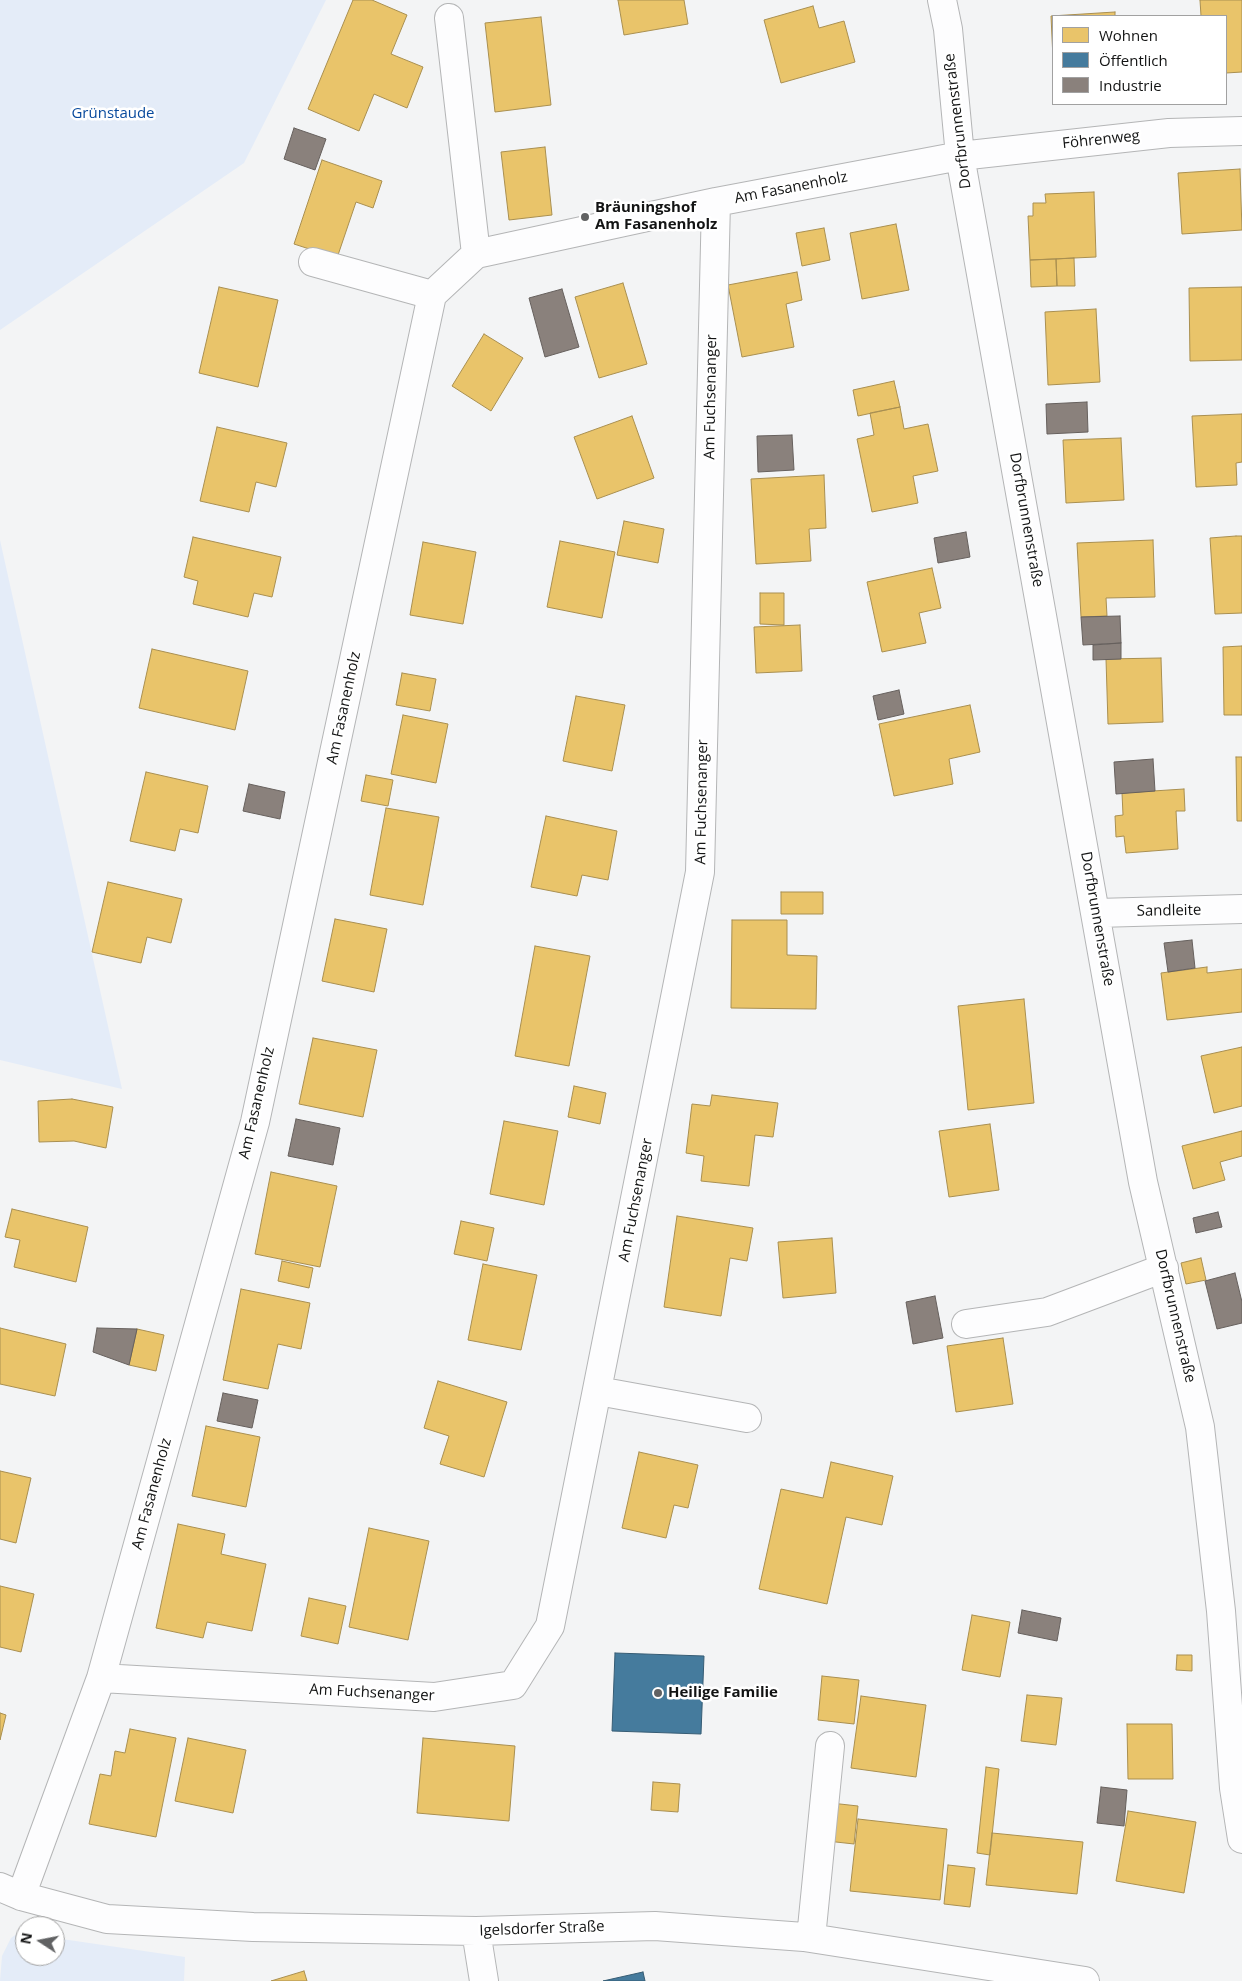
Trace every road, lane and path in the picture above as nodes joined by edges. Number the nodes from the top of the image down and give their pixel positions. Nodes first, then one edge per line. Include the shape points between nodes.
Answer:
1 (942, 0) edge
2 (449, 18) dead end
3 (1242, 131) edge
4 (960, 156) junction
5 (716, 202) junction
6 (476, 254) junction
7 (313, 262) dead end
8 (432, 295) junction
9 (1242, 909) edge
10 (1097, 913) junction
11 (1164, 1268) junction
12 (966, 1324) dead end
13 (598, 1391) junction
14 (746, 1418) dead end
15 (1232, 1610) edge
16 (102, 1678) junction
17 (830, 1746) dead end
18 (1242, 1839) edge
19 (11, 1891) edge
20 (476, 1930) junction
21 (811, 1938) junction
22 (484, 1981) edge
23 (1085, 1981) edge

1 - 4 street, Dorfbrunnenstraße via 948,29
2 - 6 street
3 - 4 street, Föhrenweg via 1169,133
4 - 5 street, Am Fasanenholz
4 - 10 street, Dorfbrunnenstraße
5 - 6 street, Am Fasanenholz
5 - 13 street, Am Fuchsenanger via 700,872
6 - 8 street
7 - 8 street
8 - 16 street, Am Fasanenholz via 255,1122
9 - 10 street, Sandleite
10 - 11 street, Dorfbrunnenstraße via 1143,1182
11 - 12 street via 1047,1312
11 - 15 street, Dorfbrunnenstraße via 1200,1427
13 - 14 street
13 - 16 street, Am Fuchsenanger via 550,1626 513,1684 434,1697
15 - 18 street, Dorfbrunnenstraße via 1234,1788
16 - 19 street, Am Fasanenholz
17 - 21 street
19 - 20 street, Igelsdorfer Straße via 107,1919 253,1927
20 - 21 street, Igelsdorfer Straße via 655,1926
20 - 22 street
21 - 23 street, Igelsdorfer Straße

